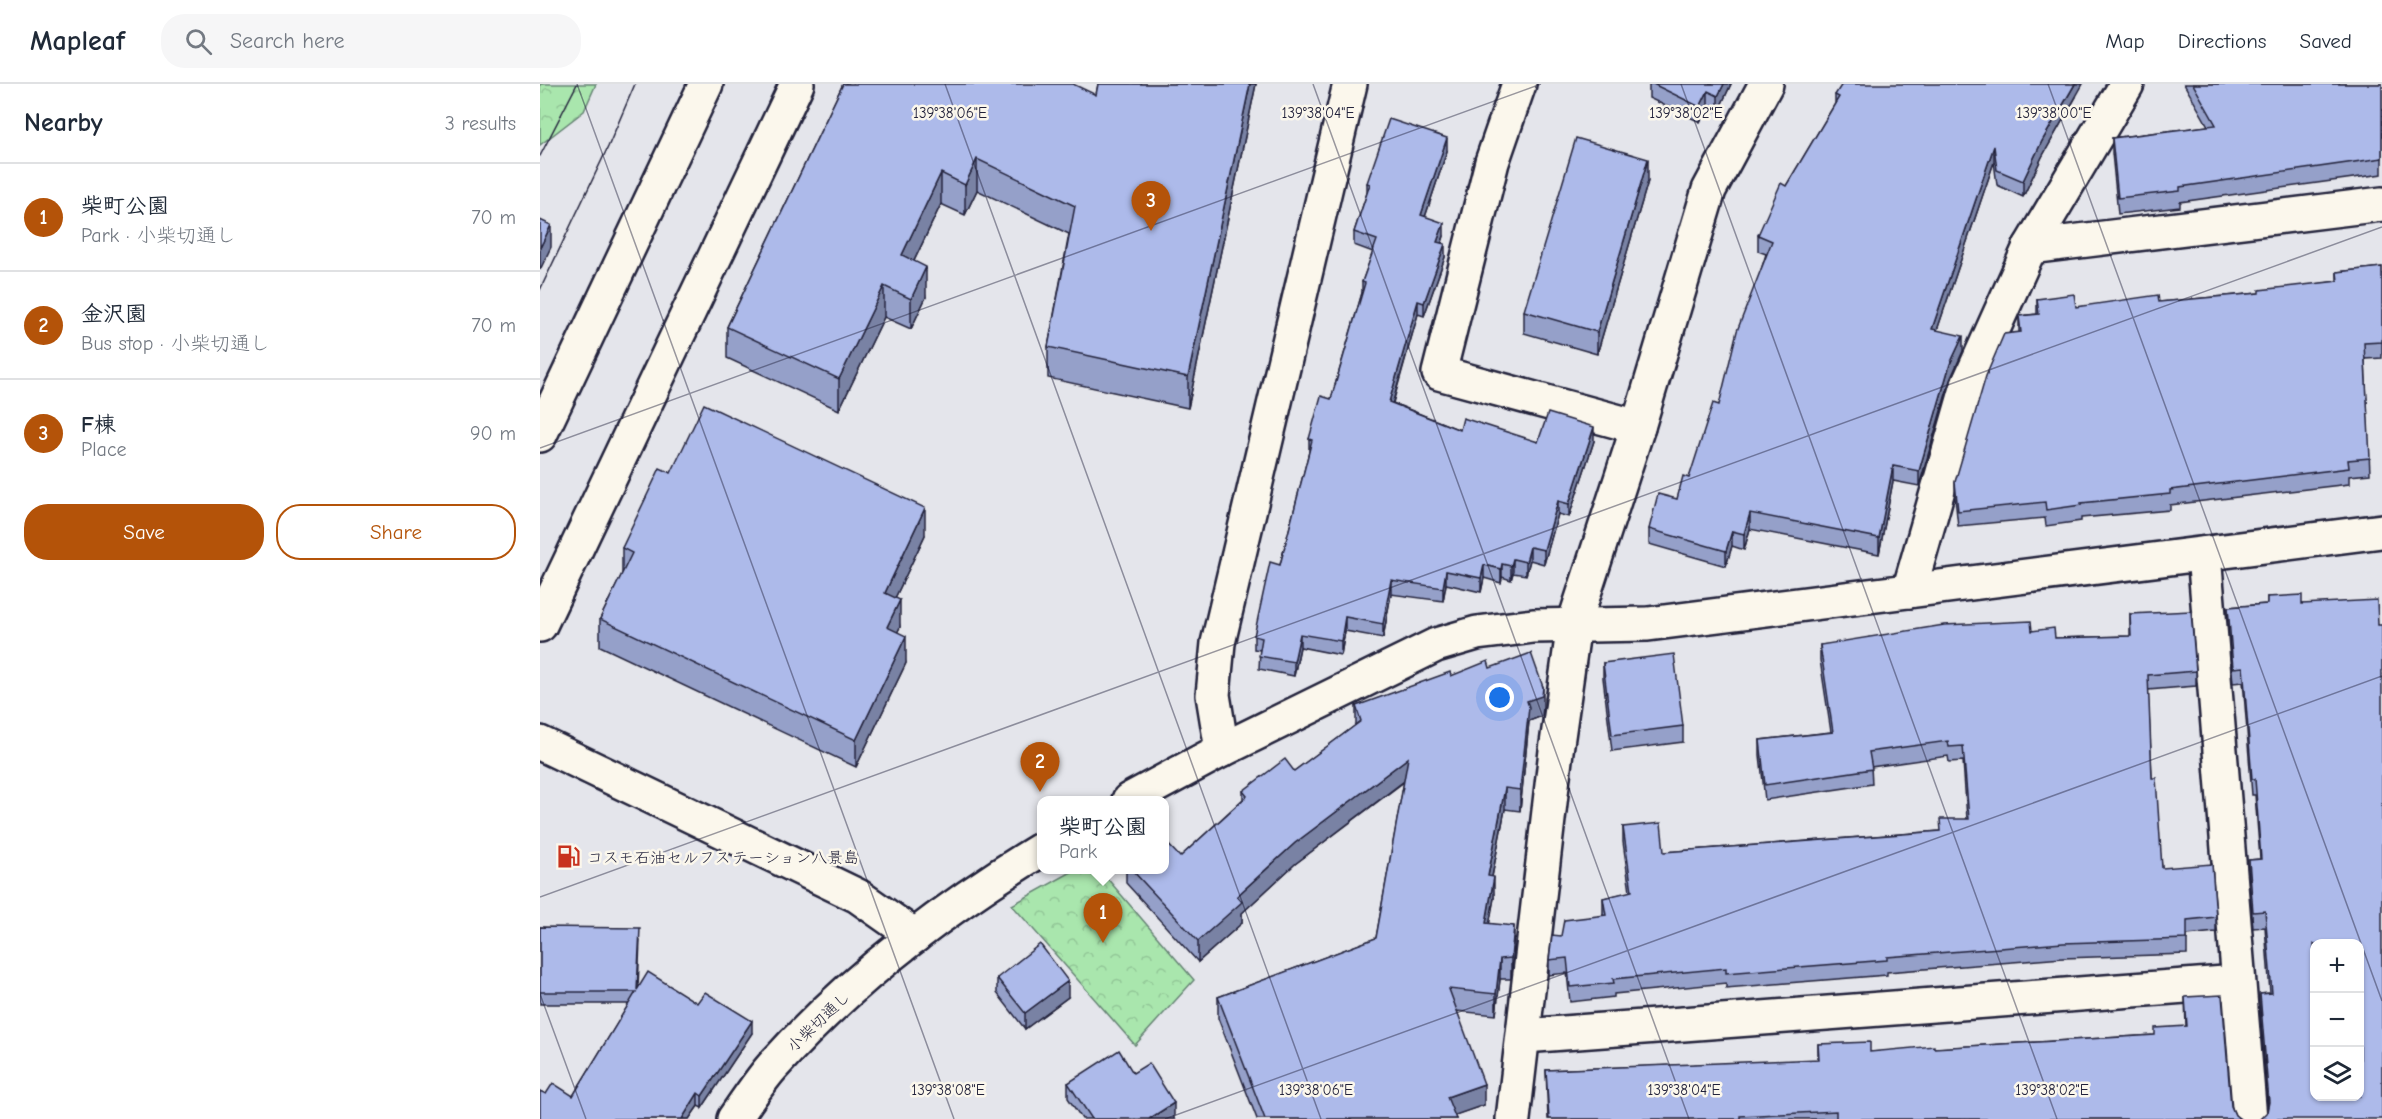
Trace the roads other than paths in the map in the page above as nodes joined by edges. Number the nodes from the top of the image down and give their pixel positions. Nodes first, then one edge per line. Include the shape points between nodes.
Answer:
1 (706, 84) edge
2 (796, 84) edge
3 (1350, 84) edge
4 (1519, 84) edge
5 (1766, 84) edge
6 (2127, 84) edge
7 (2382, 204) edge
8 (2030, 247) junction
9 (1638, 427) junction
10 (540, 435) edge
11 (2382, 531) edge
12 (2204, 554) junction
13 (1909, 591) junction
14 (1574, 624) junction
15 (540, 625) edge
16 (540, 743) edge
17 (1222, 750) junction
18 (1138, 796) edge
19 (1037, 852) edge
20 (915, 936) junction
21 (2238, 982) junction
22 (1524, 1036) junction
23 (734, 1119) edge
24 (1513, 1119) edge
25 (2250, 1119) edge

1 - 10 street
2 - 15 street
3 - 17 street via 1218,643 1213,695
4 - 9 street via 1492,162 1439,373
5 - 9 street via 1709,190
6 - 8 street
7 - 8 street
8 - 13 street via 1968,385
9 - 14 street
11 - 12 street
12 - 13 street
12 - 21 street
13 - 14 street via 1648,624
14 - 17 street via 1477,633 1436,645
14 - 22 street
16 - 20 street via 858,896
17 - 18 street
19 - 20 street, 小柴切通し
20 - 23 street, 小柴切通し via 858,982 801,1036 770,1069
21 - 22 street
21 - 25 street
22 - 24 street

